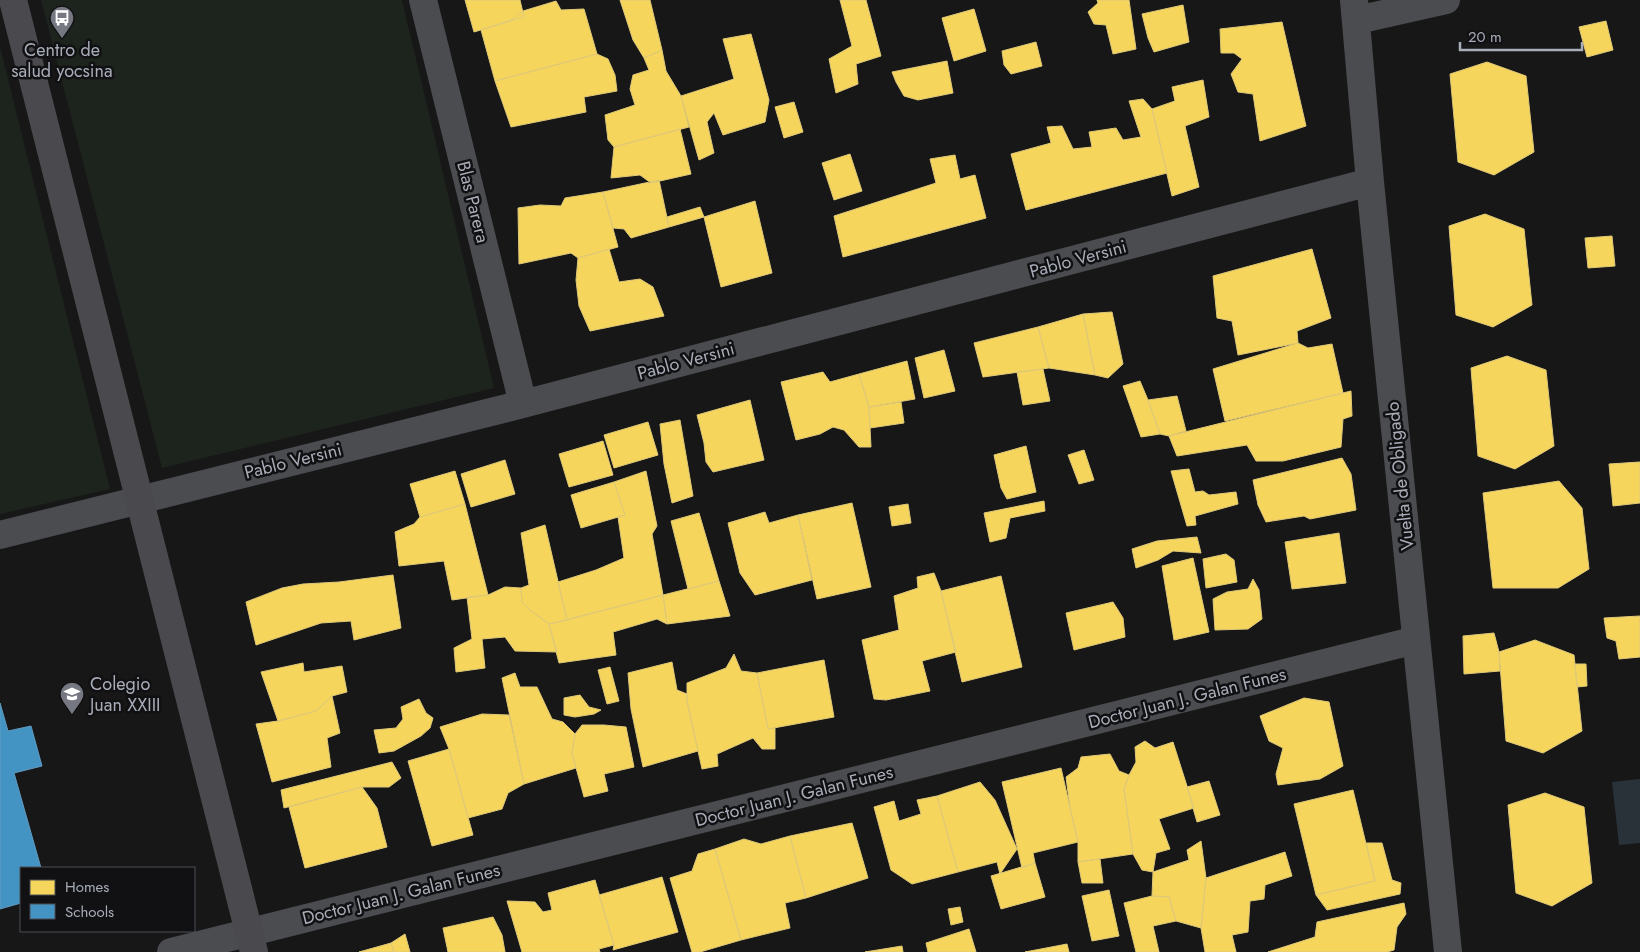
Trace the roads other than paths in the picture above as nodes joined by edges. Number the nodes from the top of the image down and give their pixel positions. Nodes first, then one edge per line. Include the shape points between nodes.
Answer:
1 (12, 0) edge
2 (423, 0) edge
3 (1446, 0) edge
4 (1356, 10) edge
5 (1370, 182) junction
6 (523, 404) junction
7 (139, 500) junction
8 (0, 535) edge
9 (1416, 640) junction
10 (252, 942) edge
11 (172, 952) edge
12 (1448, 952) edge

1 - 7 main road
2 - 6 street, Blas Parera
3 - 4 street
4 - 5 street, Vuelta de Obligado
5 - 6 street, Pablo Versini
5 - 9 street, Vuelta de Obligado
6 - 7 street, Pablo Versini
7 - 8 street, Pablo Versini
7 - 10 main road
9 - 10 street, Doctor Juan J. Galan Funes
9 - 12 street, Vuelta de Obligado
10 - 11 street, Doctor Juan J. Galan Funes

